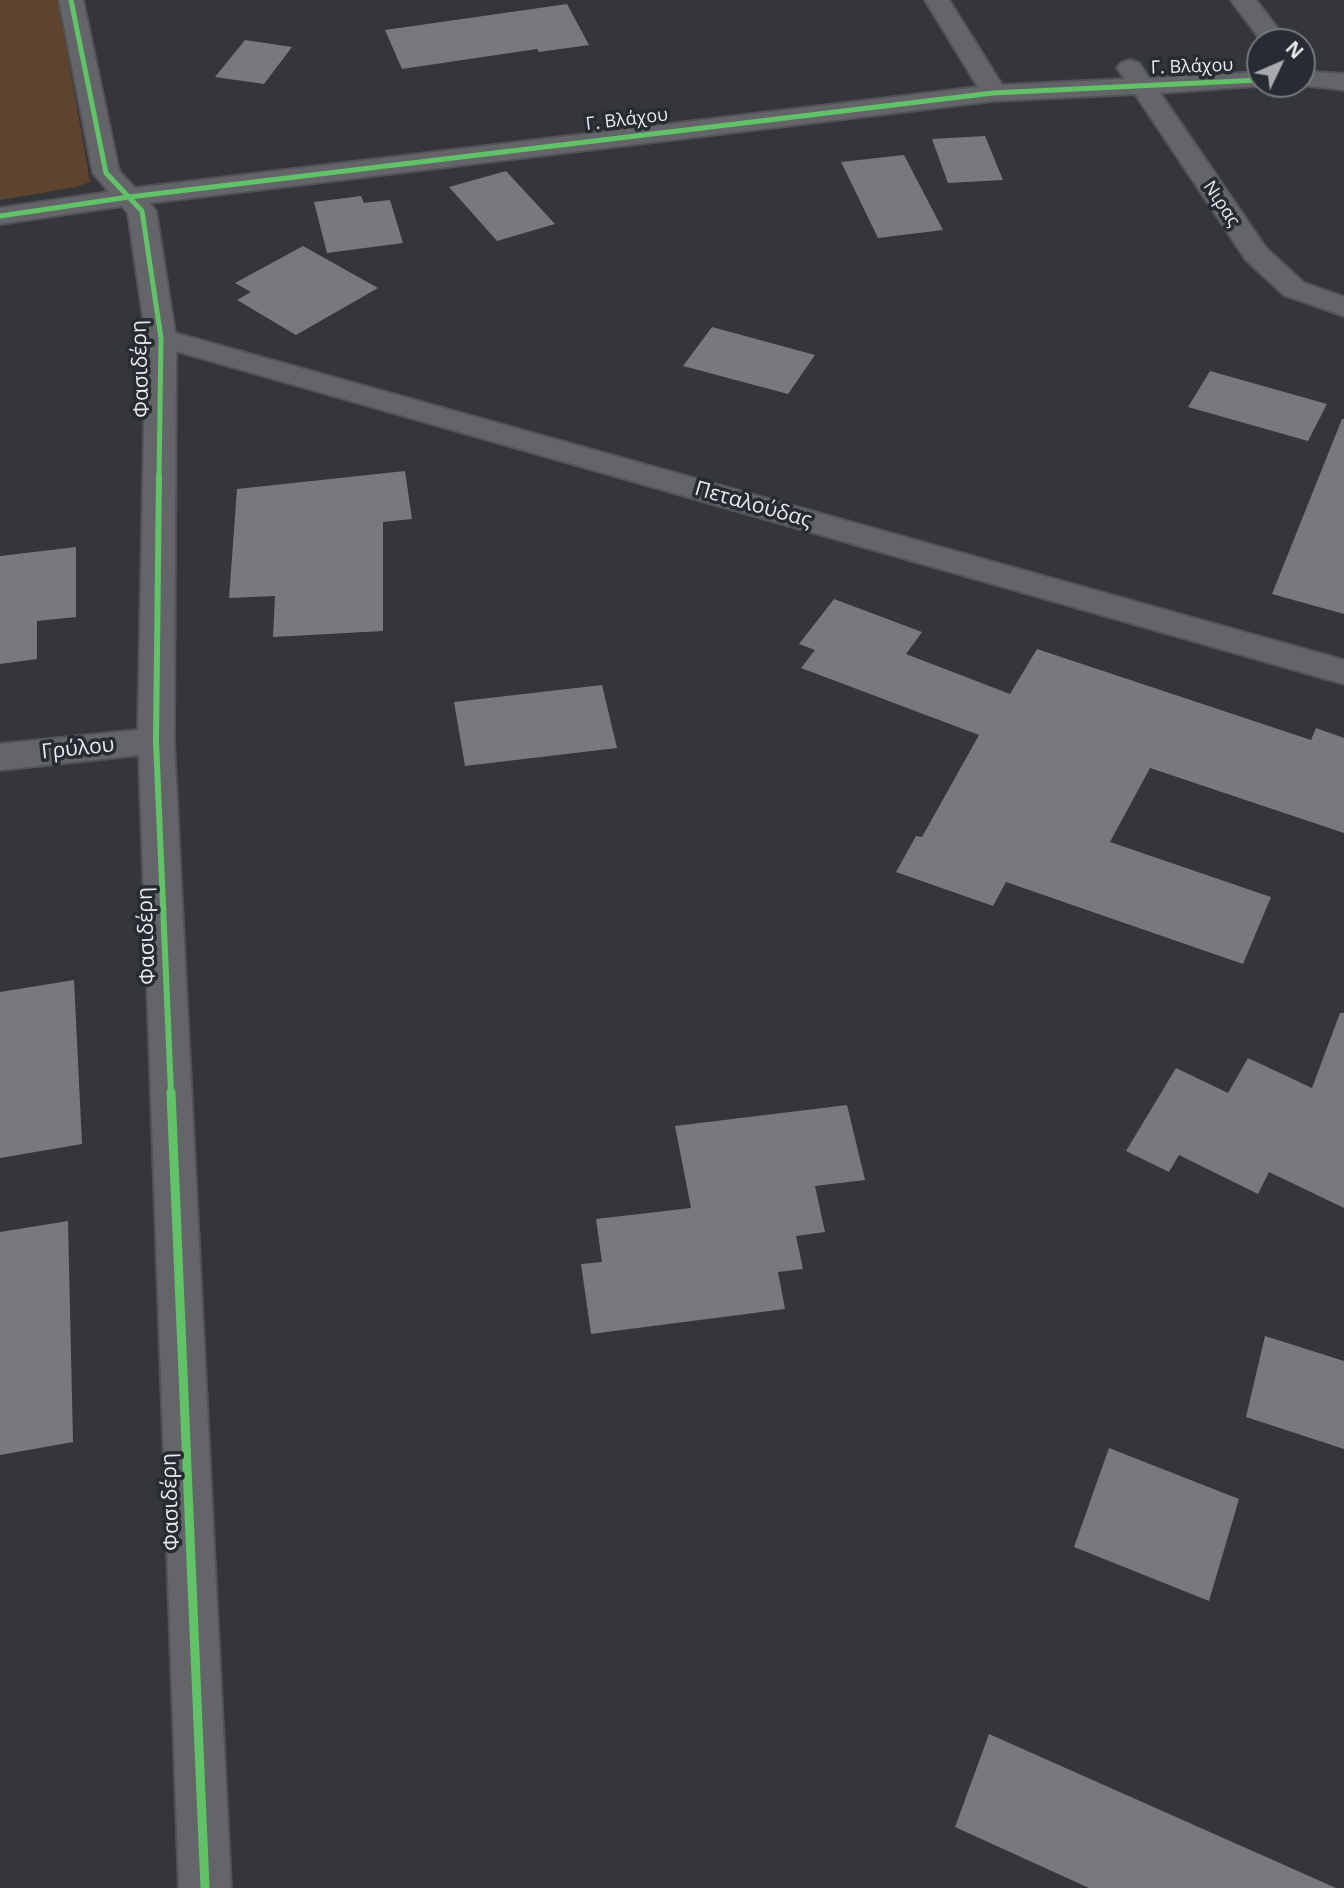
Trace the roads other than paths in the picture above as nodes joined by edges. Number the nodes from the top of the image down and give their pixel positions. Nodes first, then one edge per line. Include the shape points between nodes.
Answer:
1 (71, 0) edge
2 (937, 0) edge
3 (1243, 0) edge
4 (1264, 28) edge
5 (1246, 66) edge
6 (1316, 66) edge
7 (1344, 68) edge
8 (1135, 76) junction
9 (1246, 80) edge
10 (1316, 80) edge
11 (1344, 82) edge
12 (990, 86) junction
13 (129, 197) junction
14 (0, 216) edge
15 (1344, 307) edge
16 (161, 338) junction
17 (1344, 672) edge
18 (156, 741) junction
19 (0, 757) edge
20 (205, 1888) edge

1 - 13 street, Φασιδέρη via 106,173
2 - 12 street
3 - 4 street
5 - 8 street, Γ. Βλάχου
6 - 7 street
8 - 9 street, Γ. Βλάχου
8 - 12 street, Γ. Βλάχου
8 - 15 street, Νιρας via 1256,254 1294,289
10 - 11 street
12 - 13 street, Γ. Βλάχου via 746,121
13 - 14 street, Γ. Βλάχου
13 - 16 street, Φασιδέρη via 142,211
16 - 17 street, Πεταλούδας
16 - 18 street, Φασιδέρη
18 - 19 street, Γρύλου
18 - 20 street, Φασιδέρη

